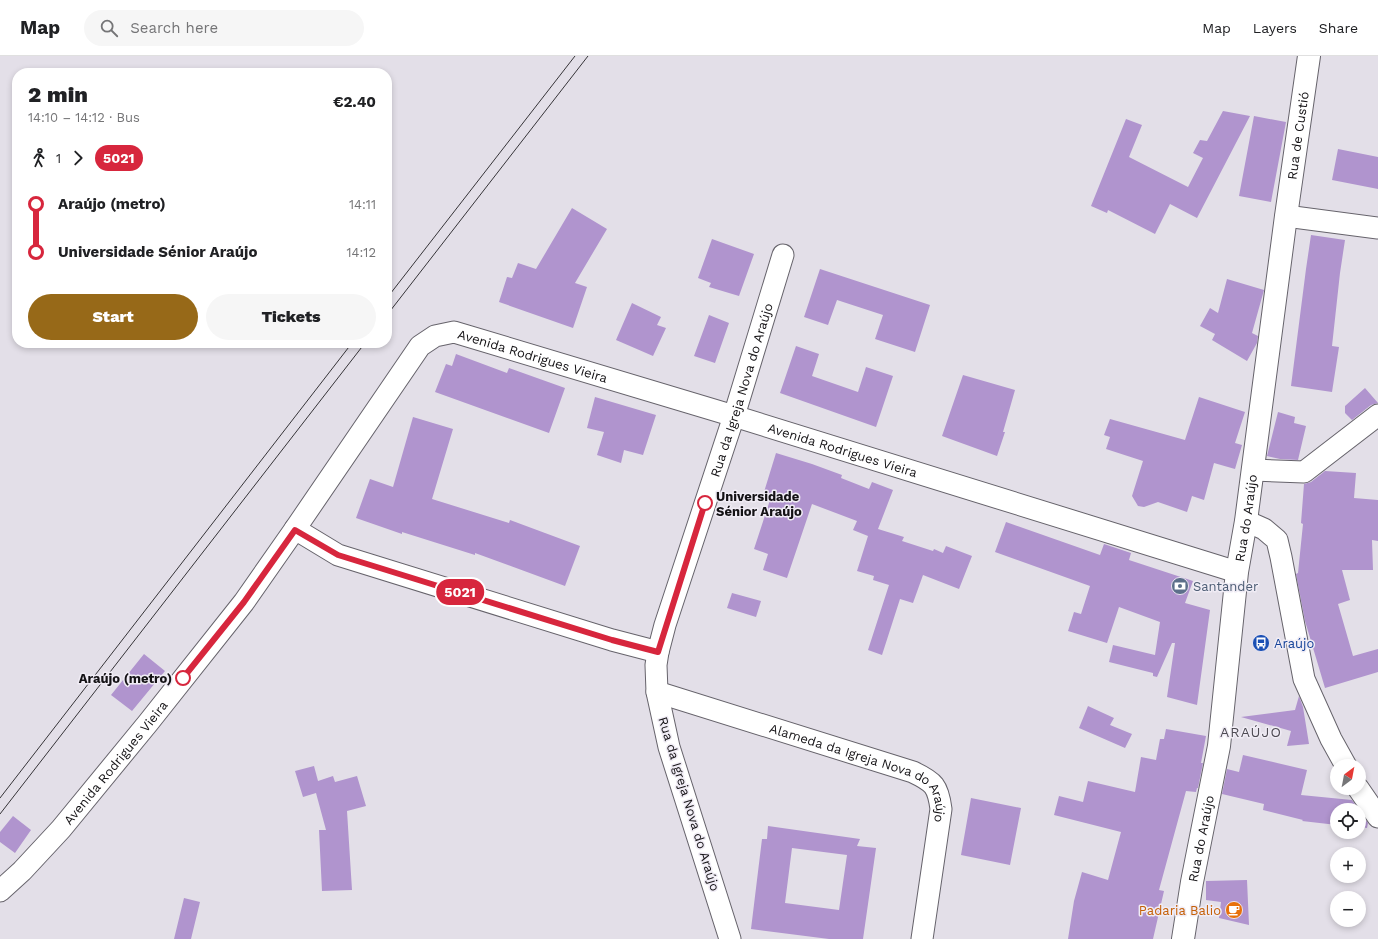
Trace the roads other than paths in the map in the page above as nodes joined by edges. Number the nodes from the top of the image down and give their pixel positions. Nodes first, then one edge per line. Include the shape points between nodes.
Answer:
1 (1309, 56) edge
2 (1286, 216) junction
3 (1378, 228) edge
4 (783, 255) dead end
5 (1378, 415) edge
6 (734, 416) junction
7 (1253, 470) junction
8 (1246, 521) junction
9 (295, 530) junction
10 (1237, 572) junction
11 (658, 652) junction
12 (657, 692) junction
13 (1342, 759) edge
14 (1363, 795) edge
15 (1378, 816) edge
16 (0, 891) edge
17 (730, 939) edge
18 (922, 939) edge
19 (1184, 939) edge

1 - 2 main road, Rua de Custió
2 - 3 street
2 - 7 main road, Rua do Araújo
4 - 6 street, Rua da Igreja Nova do Araújo
5 - 7 street via 1304,472
6 - 9 street, Avenida Rodrigues Vieira via 454,332 435,336 420,346
6 - 10 street, Avenida Rodrigues Vieira
6 - 11 street, Rua da Igreja Nova do Araújo
7 - 8 main road, Rua do Araújo
8 - 10 main road, Rua do Araújo
8 - 13 street via 1264,529 1277,540 1304,679
9 - 11 street via 338,555
9 - 16 street, Avenida Rodrigues Vieira via 244,602 61,829
10 - 19 main road, Rua do Araújo via 1219,746 1192,882
11 - 12 street, Rua da Igreja Nova do Araújo
12 - 17 street, Rua da Igreja Nova do Araújo via 670,747
12 - 18 street, Alameda da Igreja Nova do Araújo via 913,772 930,780 939,794 941,809
14 - 15 street

